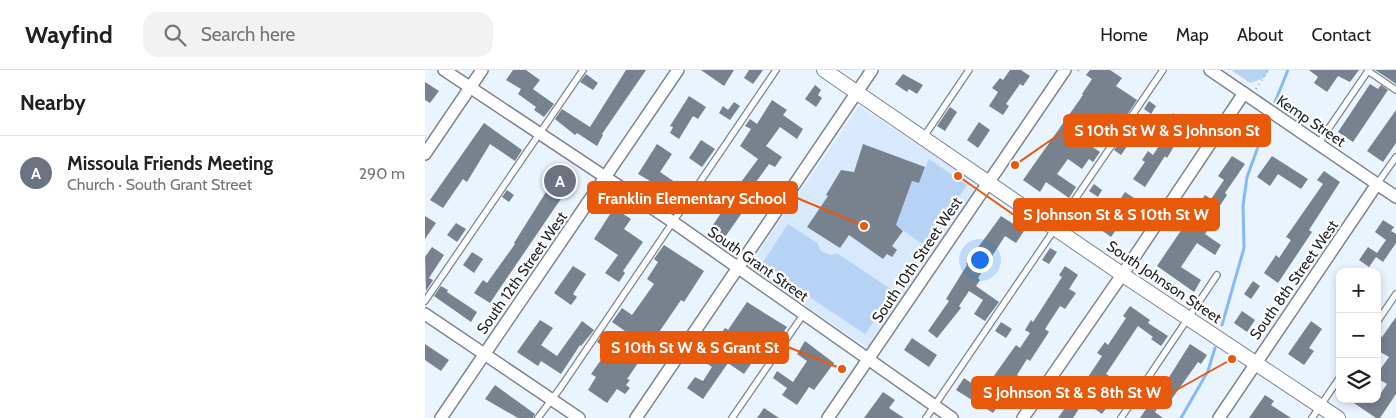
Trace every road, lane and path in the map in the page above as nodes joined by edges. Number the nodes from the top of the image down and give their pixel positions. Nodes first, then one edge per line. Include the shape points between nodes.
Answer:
1 (444, 70) edge
2 (482, 70) edge
3 (583, 70) edge
4 (678, 70) edge
5 (776, 70) edge
6 (824, 70) edge
7 (873, 70) edge
8 (969, 70) edge
9 (1065, 70) edge
10 (1163, 70) edge
11 (1210, 70) edge
12 (1268, 70) edge
13 (470, 88) junction
14 (1396, 90) edge
15 (1249, 92) junction
16 (857, 93) junction
17 (540, 134) junction
18 (923, 138) junction
19 (1318, 144) junction
20 (425, 154) edge
21 (1396, 157) edge
22 (606, 178) junction
23 (989, 181) junction
24 (1377, 184) junction
25 (1396, 197) edge
26 (673, 222) junction
27 (1056, 228) junction
28 (737, 268) junction
29 (1123, 275) junction
30 (1217, 275) dead end
31 (1396, 294) edge
32 (425, 301) edge
33 (425, 314) edge
34 (803, 315) junction
35 (1381, 316) edge
36 (1189, 318) junction
37 (485, 354) junction
38 (867, 360) junction
39 (1255, 362) junction
40 (1336, 383) edge
41 (551, 399) junction
42 (934, 406) junction
43 (1316, 412) edge
44 (441, 418) edge
45 (538, 418) edge
46 (579, 418) edge
47 (636, 418) edge
48 (732, 418) edge
49 (828, 418) edge
50 (926, 418) edge
51 (952, 418) edge
52 (1023, 418) edge
53 (1121, 418) edge
54 (1219, 418) edge
55 (1338, 418) edge

1 - 13 street, South Grant Street
2 - 13 street
3 - 17 lane
4 - 22 street, South 12th Street West
5 - 26 lane
6 - 16 street, South Johnson Street
7 - 16 street
8 - 18 lane
9 - 23 street, South 10th Street West
10 - 27 lane
11 - 15 street, Kemp Street
12 - 15 path
13 - 17 street, South Grant Street
13 - 20 street
14 - 19 lane via 1368,71
15 - 19 street, Kemp Street
15 - 29 street
16 - 18 street, South Johnson Street
16 - 28 street
17 - 22 street, South Grant Street
17 - 32 lane
18 - 23 street, South Johnson Street
19 - 24 street, Kemp Street
21 - 24 lane
22 - 26 street, South Grant Street
22 - 37 street, South 12th Street West
23 - 27 street, South Johnson Street
23 - 38 street, South 10th Street West
24 - 25 street, Kemp Street
24 - 39 street, South 8th Street West
26 - 28 street, South Grant Street
26 - 41 lane
27 - 29 street, South Johnson Street
27 - 42 lane
28 - 34 street, South Grant Street
28 - 47 street
29 - 36 street, South Johnson Street
29 - 52 street
30 - 36 lane
31 - 35 lane
33 - 37 street
34 - 38 street, South Grant Street
34 - 48 lane
36 - 39 street, South Johnson Street
36 - 53 lane
37 - 41 street
37 - 44 street, South 12th Street West
38 - 42 street, South Grant Street
38 - 49 street, South 10th Street West
39 - 43 street, South Johnson Street
39 - 54 street, South 8th Street West
40 - 43 lane
41 - 45 lane
41 - 46 street
42 - 50 lane
42 - 51 street, South Grant Street
43 - 55 street, South Johnson Street

